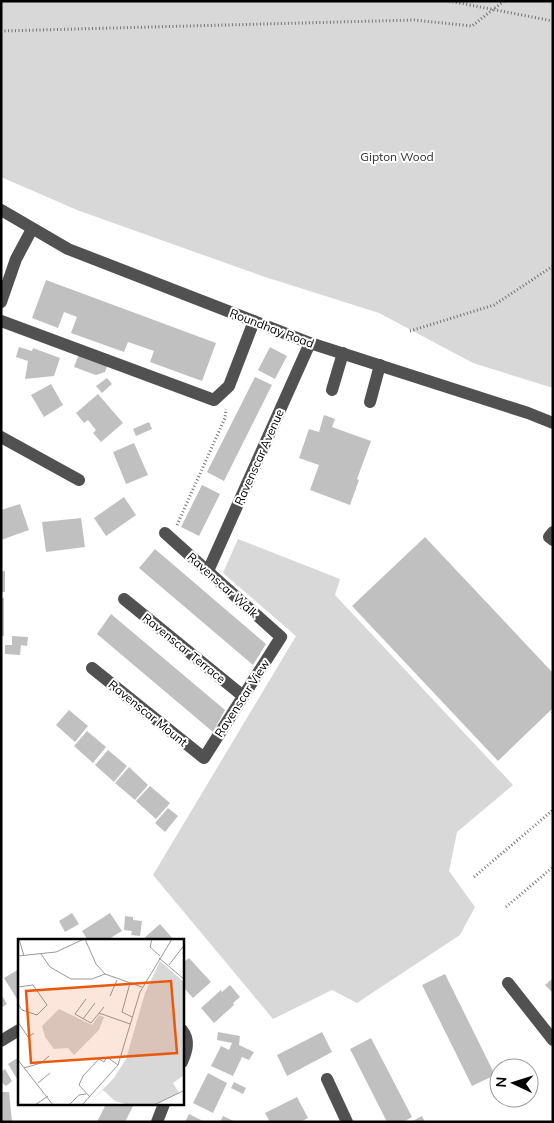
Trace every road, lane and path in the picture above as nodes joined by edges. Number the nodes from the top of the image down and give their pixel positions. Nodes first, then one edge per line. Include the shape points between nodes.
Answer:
1 (448, 1) edge
2 (504, 1) edge
3 (493, 9) junction
4 (553, 22) edge
5 (1, 31) edge
6 (1, 210) edge
7 (32, 229) junction
8 (553, 266) edge
9 (1, 302) edge
10 (254, 320) junction
11 (1, 321) edge
12 (410, 331) dead end
13 (310, 343) junction
14 (343, 353) junction
15 (380, 366) junction
16 (229, 386) junction
17 (332, 390) dead end
18 (370, 402) dead end
19 (553, 423) edge
20 (1, 437) edge
21 (79, 480) dead end
22 (553, 532) edge
23 (168, 536) joint
24 (553, 540) edge
25 (208, 570) junction
26 (124, 599) dead end
27 (281, 637) joint
28 (92, 668) dead end
29 (243, 696) junction
30 (204, 758) joint
31 (553, 810) edge
32 (553, 867) edge
33 (474, 878) dead end
34 (506, 907) dead end
35 (508, 983) dead end
36 (18, 1031) edge
37 (184, 1032) edge
38 (1, 1040) edge
39 (553, 1040) edge
40 (184, 1058) edge
41 (328, 1079) dead end
42 (163, 1106) edge
43 (157, 1122) edge
44 (347, 1122) edge

1 - 3 path
2 - 3 path
3 - 4 path
3 - 5 path via 472,26 414,20
6 - 7 street, Roundhay Road
7 - 9 street via 16,260
7 - 10 street, Roundhay Road via 68,249
8 - 12 path via 494,305
10 - 13 street, Roundhay Road
10 - 16 street
11 - 16 street via 214,400
13 - 14 street, Roundhay Road
13 - 25 street, Ravenscar Avenue
14 - 15 street, Roundhay Road
14 - 17 street
15 - 18 street
15 - 19 street, Roundhay Road
16 - 23 path via 225,418
20 - 21 street
22 - 24 street via 549,537
23 - 25 street, Ravenscar Walk
25 - 27 street, Ravenscar Walk
26 - 29 street, Ravenscar Terrace
27 - 29 street, Ravenscar View
28 - 30 street, Ravenscar Mount
29 - 30 street, Ravenscar View
31 - 33 path
32 - 34 path
35 - 39 street
36 - 38 street
37 - 40 street via 187,1051
41 - 44 street
42 - 43 street

